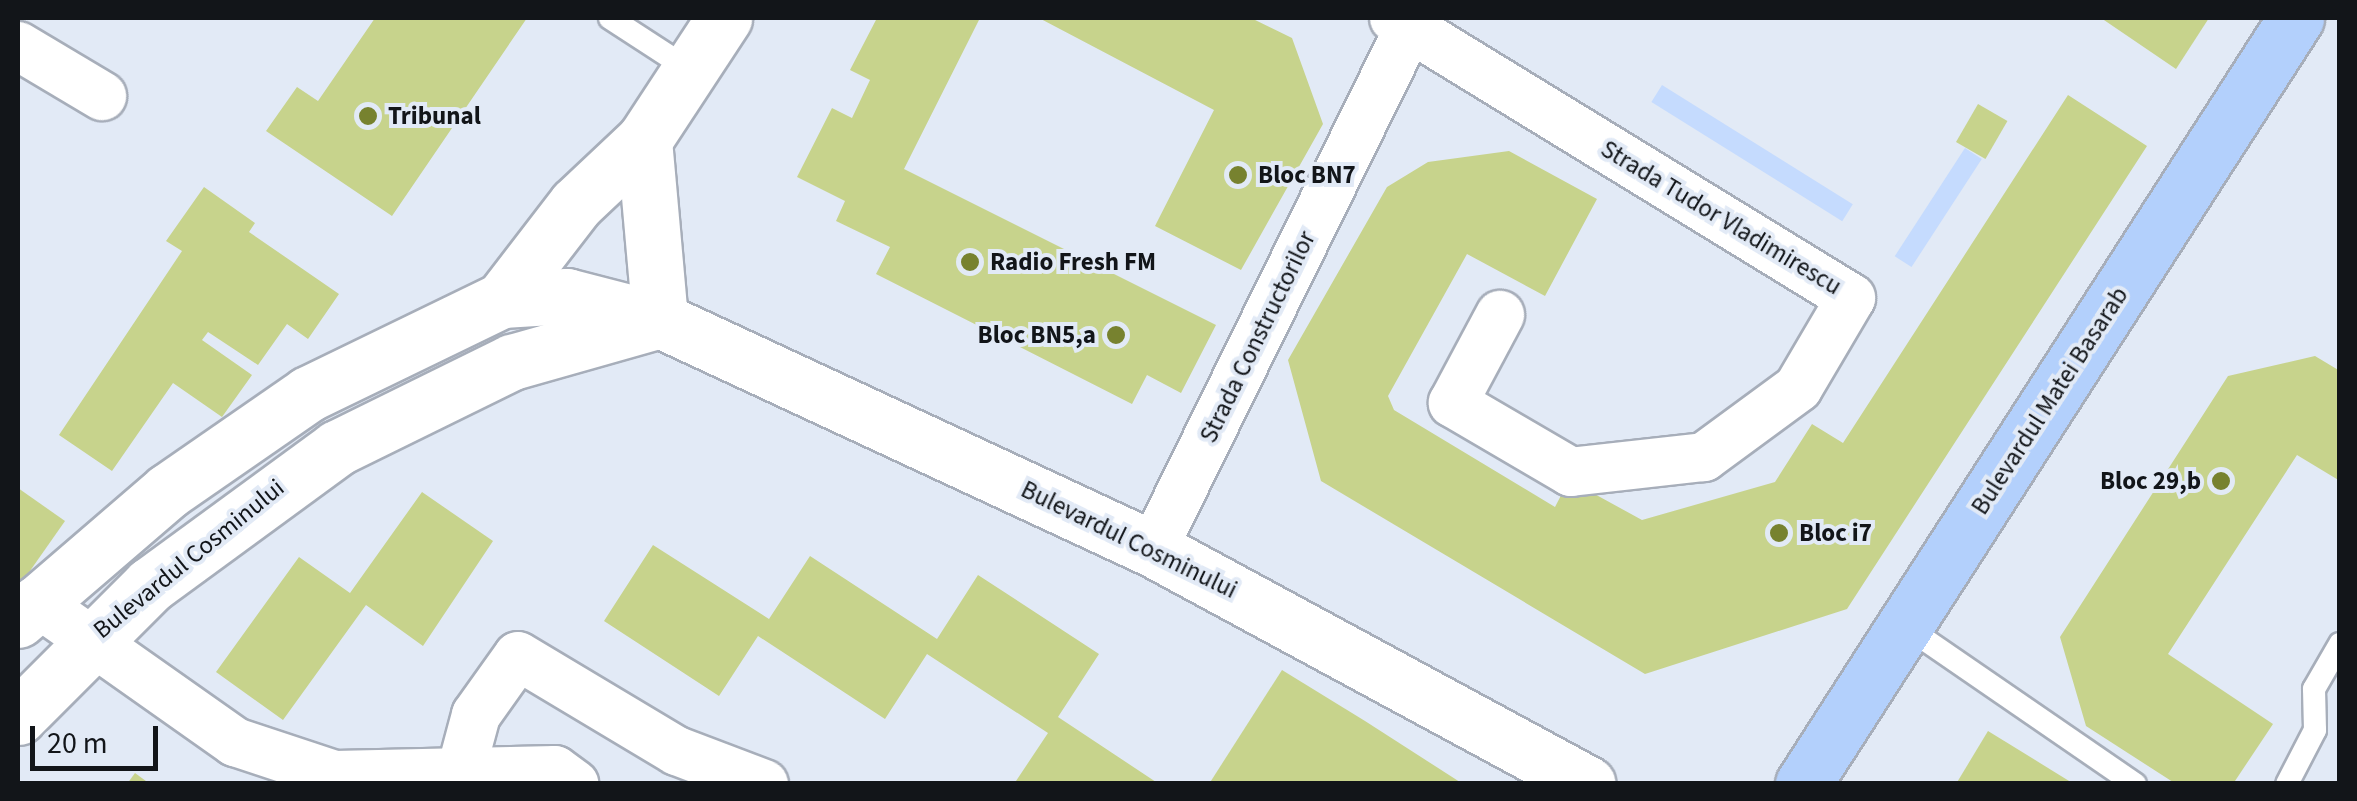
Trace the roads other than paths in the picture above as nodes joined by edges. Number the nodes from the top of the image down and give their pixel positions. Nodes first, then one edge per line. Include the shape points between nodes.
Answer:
1 (610, 18) edge
2 (724, 18) edge
3 (2296, 18) edge
4 (1405, 21) edge
5 (18, 46) edge
6 (690, 70) junction
7 (102, 96) dead end
8 (644, 140) junction
9 (502, 300) junction
10 (1500, 316) dead end
11 (660, 320) junction
12 (1152, 549) junction
13 (26, 610) edge
14 (1905, 626) junction
15 (88, 640) junction
16 (2340, 644) edge
17 (18, 717) edge
18 (459, 777) edge
19 (574, 784) edge
20 (764, 784) edge
21 (1587, 784) edge
22 (1802, 784) edge
23 (2134, 784) edge
24 (2287, 784) edge

1 - 6 lane
2 - 6 street
3 - 14 main road, Bulevardul Matei Basarab
4 - 10 street, Strada Tudor Vladimirescu via 1851,298 1798,388 1704,457 1571,472 1453,403
4 - 12 street, Strada Constructorilor
5 - 7 street
6 - 8 street
8 - 9 street via 576,204
8 - 11 street
9 - 11 street, Bulevardul Cosminului via 590,298
9 - 13 street, Bulevardul Cosminului via 406,343 238,439
11 - 12 street, Bulevardul Cosminului
11 - 15 street, Bulevardul Cosminului via 512,362 337,448 210,536
12 - 21 street, Bulevardul Cosminului
13 - 15 street
14 - 22 main road, Bulevardul Matei Basarab
14 - 23 lane
15 - 17 street, Bulevardul Cosminului
15 - 18 street via 234,742 335,775
16 - 24 lane via 2314,689 2315,730
18 - 19 street via 555,770
18 - 20 street via 476,715 518,656 677,752

